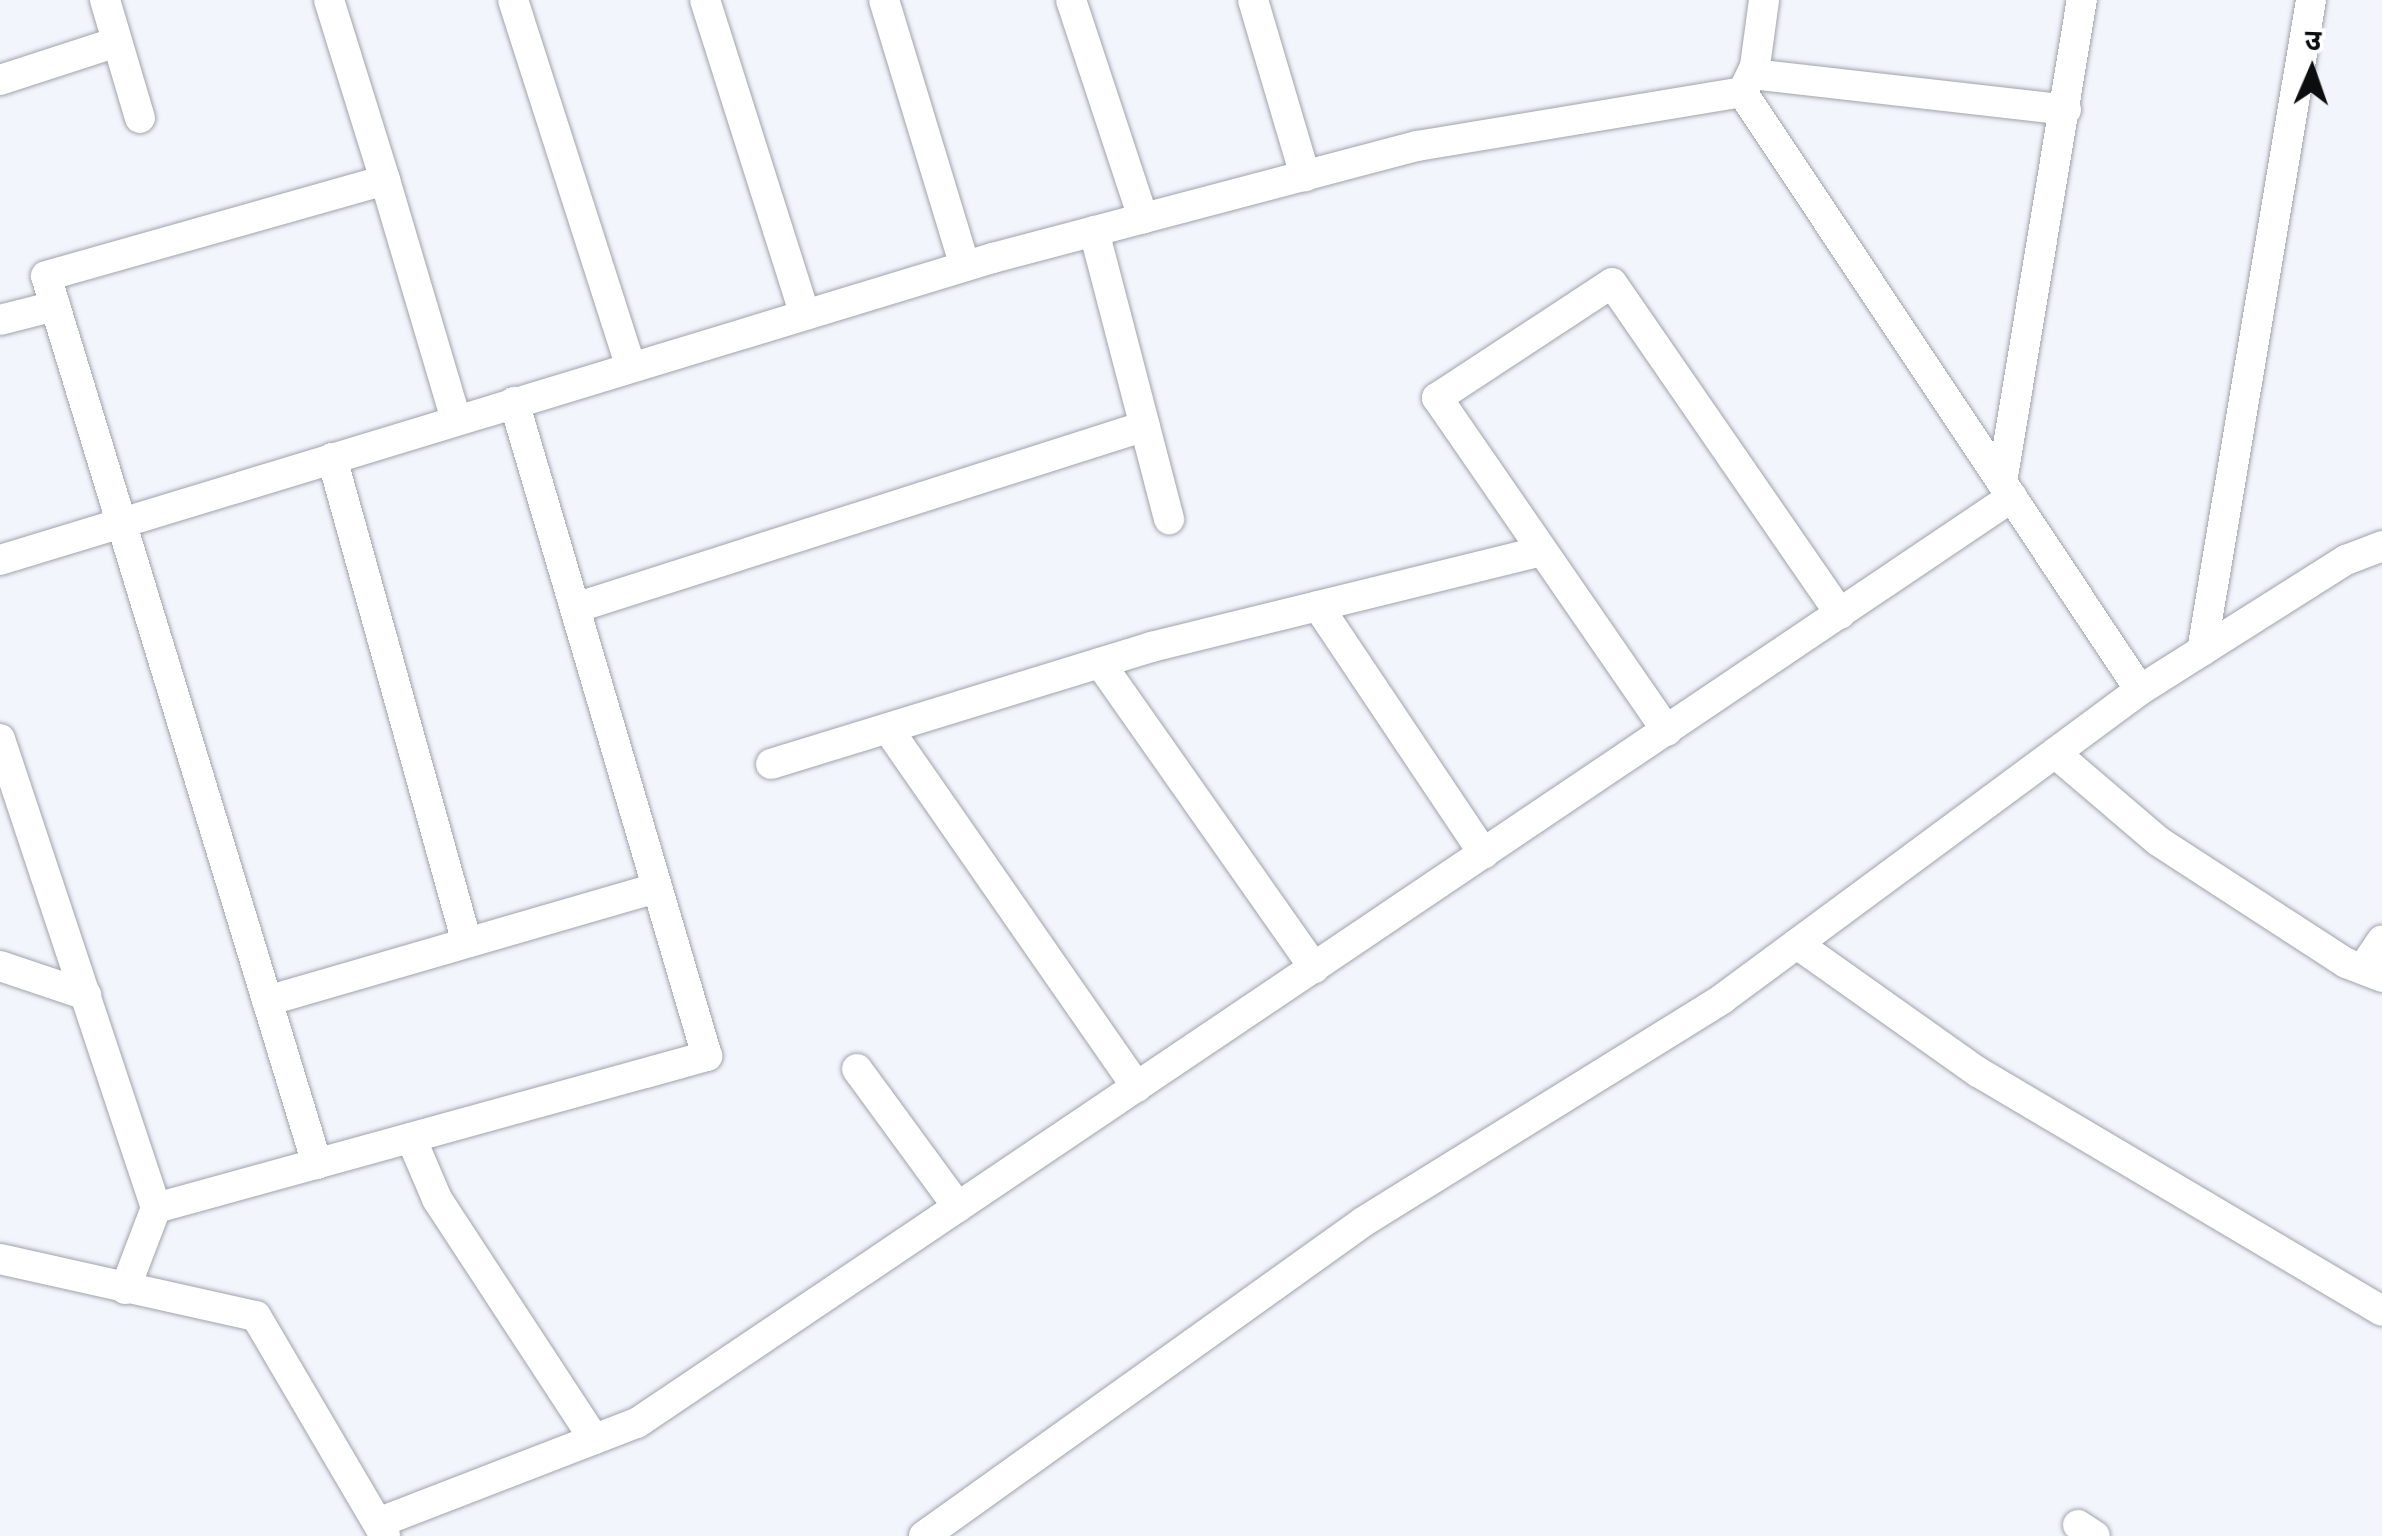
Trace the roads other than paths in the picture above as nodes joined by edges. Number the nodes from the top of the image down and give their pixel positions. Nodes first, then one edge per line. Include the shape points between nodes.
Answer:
1 (105, 0) edge
2 (329, 0) edge
3 (513, 0) edge
4 (705, 0) edge
5 (884, 0) edge
6 (1071, 0) edge
7 (1253, 0) edge
8 (1764, 0) edge
9 (2082, 0) edge
10 (2311, 0) edge
11 (117, 42) junction
12 (0, 80) edge
13 (1747, 83) junction
14 (2066, 110) junction
15 (140, 118) dead end
16 (1304, 176) junction
17 (384, 180) junction
18 (1143, 218) junction
19 (1094, 232) junction
20 (966, 266) junction
21 (55, 306) junction
22 (805, 314) junction
23 (0, 320) edge
24 (631, 367) junction
25 (514, 402) junction
26 (456, 419) junction
27 (1145, 426) junction
28 (332, 458) junction
29 (2007, 490) junction
30 (1168, 519) dead end
31 (122, 522) junction
32 (2382, 546) edge
33 (1538, 552) junction
34 (0, 560) edge
35 (1318, 606) junction
36 (575, 608) junction
37 (1840, 614) junction
38 (2202, 650) junction
39 (1100, 663) junction
40 (2140, 690) junction
41 (888, 729) junction
42 (1667, 732) junction
43 (2055, 753) junction
44 (3, 756) edge
45 (772, 764) dead end
46 (1484, 854) junction
47 (657, 888) junction
48 (2382, 940) edge
49 (467, 943) junction
50 (1797, 944) junction
51 (0, 966) edge
52 (1314, 968) junction
53 (2373, 972) edge
54 (86, 995) junction
55 (268, 1001) junction
56 (857, 1070) dead end
57 (1137, 1087) junction
58 (411, 1138) junction
59 (317, 1164) junction
60 (958, 1207) junction
61 (156, 1208) junction
62 (0, 1258) edge
63 (124, 1289) junction
64 (2382, 1311) edge
65 (594, 1440) junction
66 (382, 1529) edge
67 (924, 1536) edge

1 - 11 street
2 - 17 street
3 - 24 street
4 - 22 street
5 - 20 street
6 - 18 street
7 - 16 street
8 - 13 street
9 - 14 street
10 - 38 street
11 - 12 street
11 - 15 street
13 - 14 street
13 - 16 street via 1417,146
13 - 29 street
14 - 29 street
16 - 18 street
17 - 21 street via 46,276
17 - 26 street
18 - 19 street
19 - 20 street
19 - 27 street
20 - 22 street
21 - 23 street
21 - 31 street
22 - 24 street
24 - 25 street
25 - 26 street
25 - 36 street
26 - 28 street
27 - 30 street
27 - 36 street
28 - 31 street
28 - 49 street
29 - 37 street
29 - 40 street
31 - 34 street
31 - 55 street
32 - 38 street via 2346,560
33 - 35 street
33 - 37 street via 1436,398 1612,283
33 - 42 street
35 - 39 street
35 - 46 street
36 - 47 street
37 - 42 street
38 - 40 street
39 - 41 street
39 - 52 street
40 - 43 street
41 - 45 street
41 - 57 street
42 - 46 street
43 - 50 street
43 - 53 street via 2158,841 2346,963
44 - 54 street
46 - 52 street
47 - 49 street
47 - 58 street via 707,1056
48 - 53 street
49 - 55 street
50 - 64 street via 1978,1072
50 - 67 street via 1722,1000 1364,1222
51 - 54 street
52 - 57 street
54 - 61 street
55 - 59 street
56 - 60 street
57 - 60 street
58 - 59 street
58 - 65 street via 437,1199
59 - 61 street
60 - 65 street via 637,1423
61 - 63 street
62 - 63 street
63 - 66 street via 256,1316
65 - 66 street

